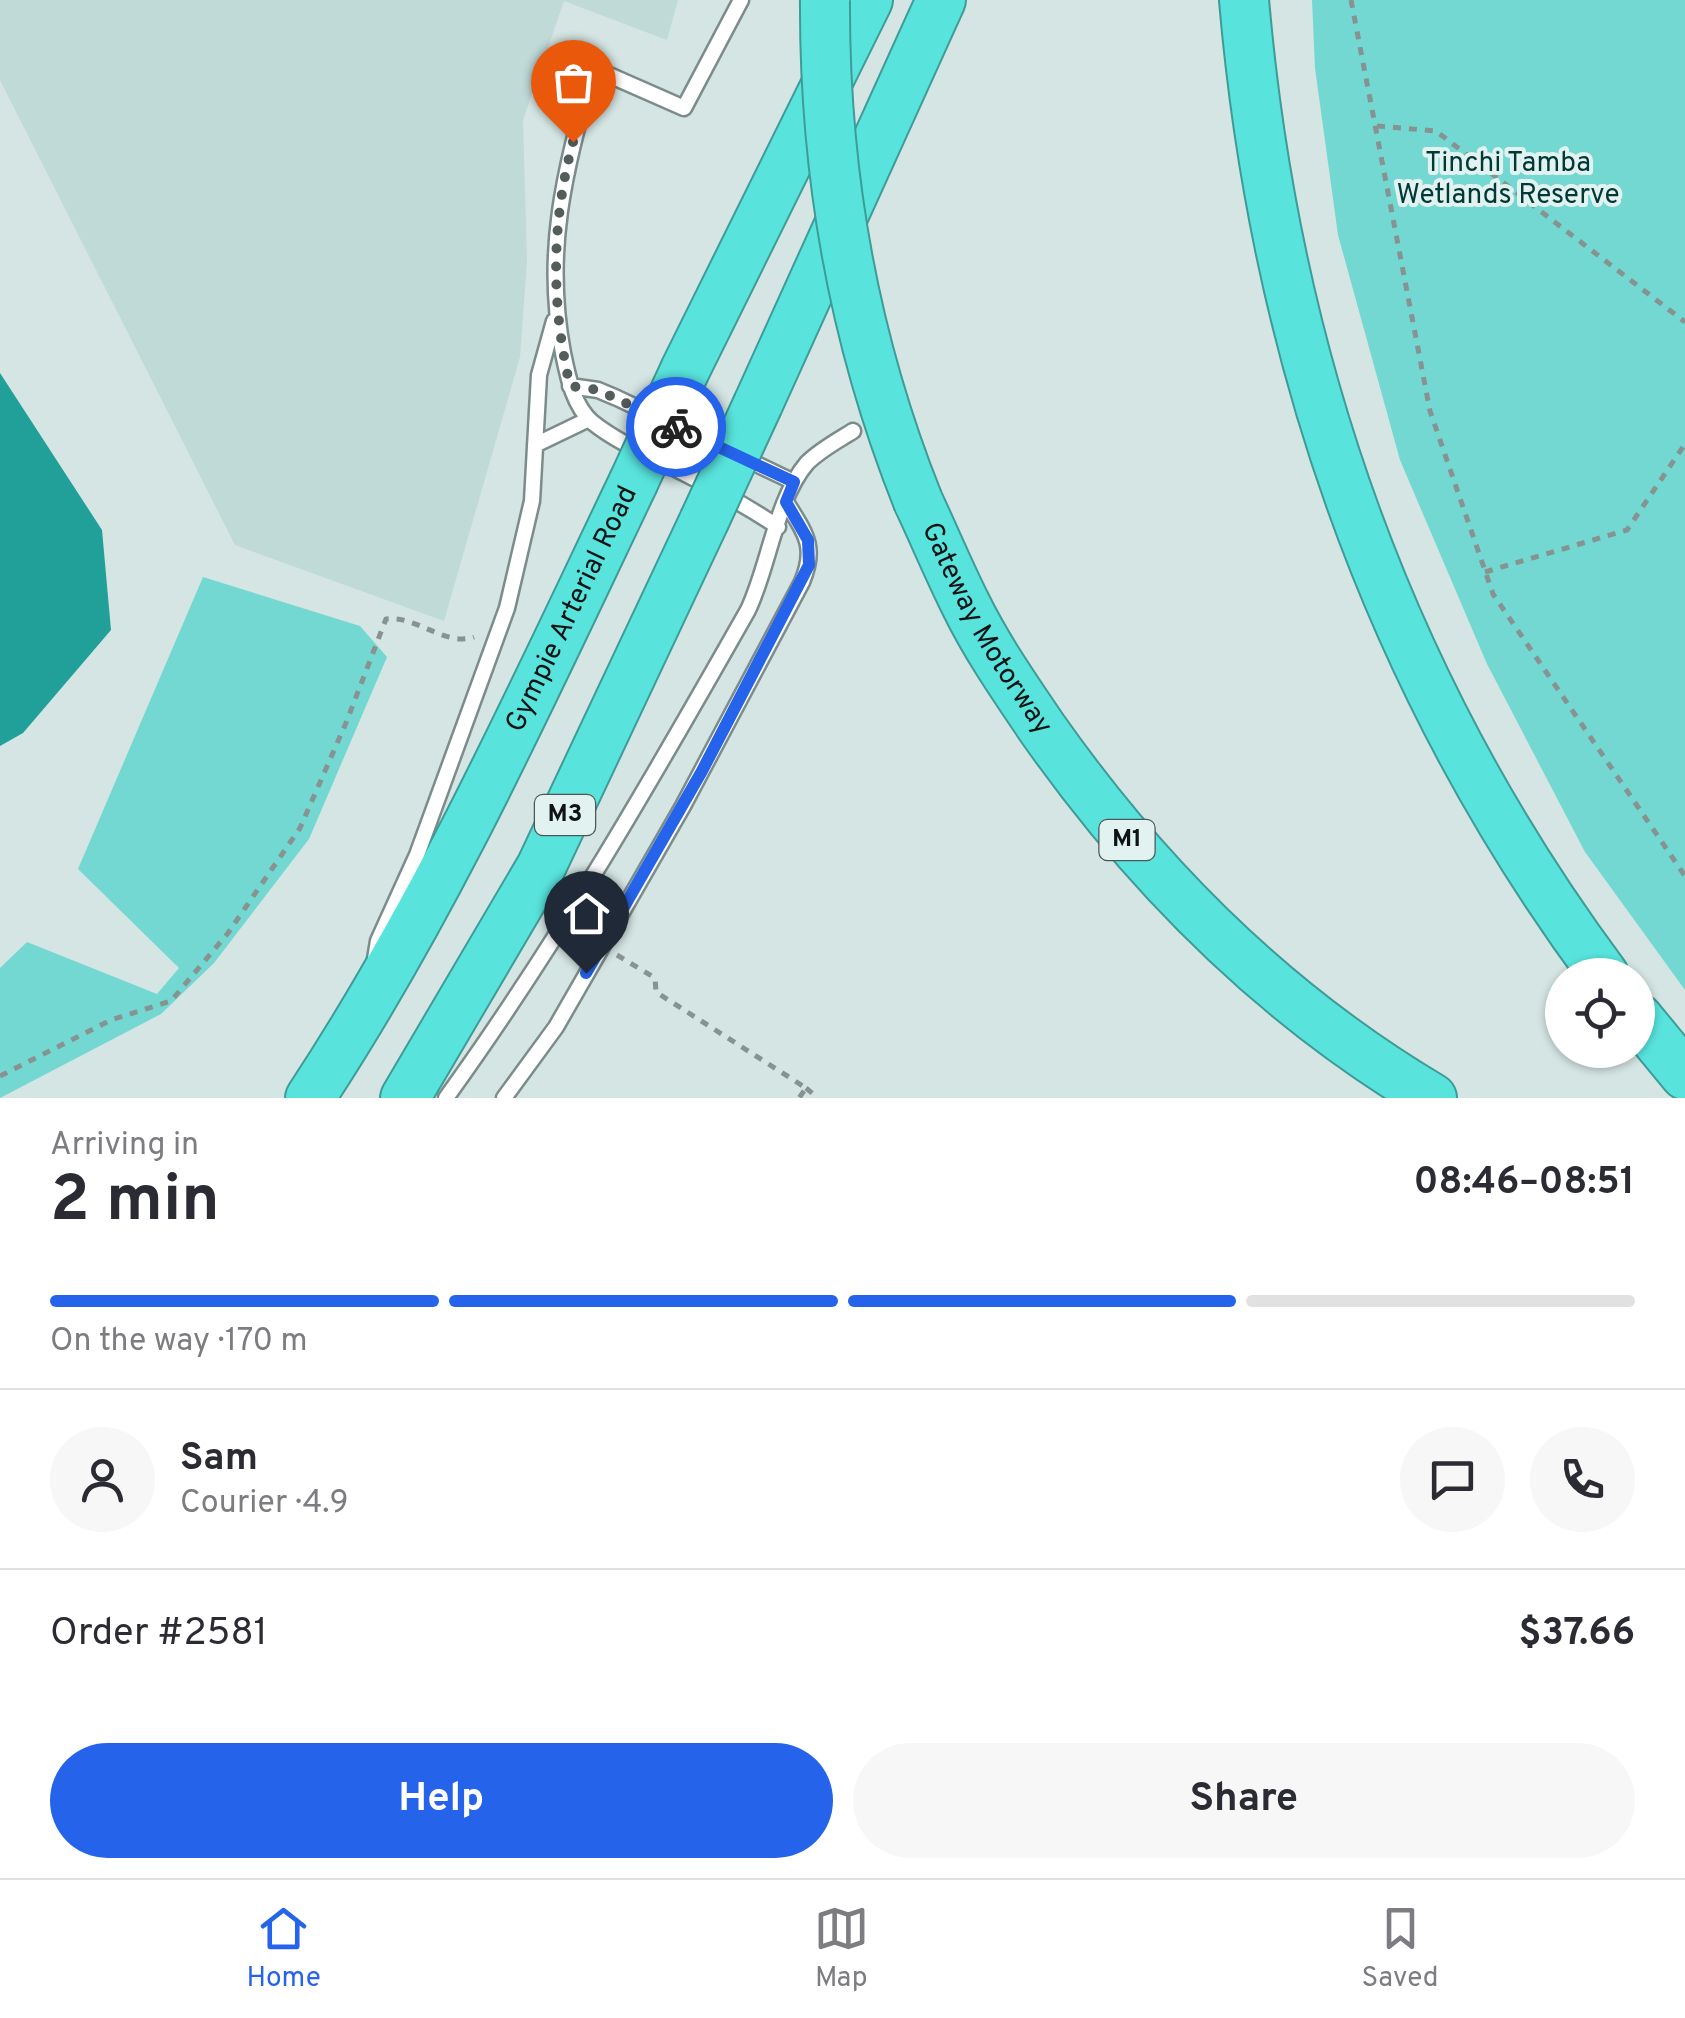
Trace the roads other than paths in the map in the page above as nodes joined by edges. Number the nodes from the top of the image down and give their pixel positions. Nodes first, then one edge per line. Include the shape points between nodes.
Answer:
1 (741, 0) edge
2 (826, 0) edge
3 (868, 0) edge
4 (941, 0) edge
5 (1244, 0) edge
6 (556, 315) junction
7 (570, 386) junction
8 (589, 420) junction
9 (853, 431) dead end
10 (536, 445) junction
11 (794, 482) junction
12 (786, 502) junction
13 (778, 527) junction
14 (1591, 958) edge
15 (365, 1015) junction
16 (1655, 1039) edge
17 (1685, 1075) edge
18 (310, 1098) edge
19 (406, 1098) edge
20 (446, 1098) edge
21 (504, 1098) edge
22 (1432, 1098) edge

1 - 6 lane via 684,108 593,68 563,178 554,251
2 - 22 highway, Gateway Motorway / M1, bridge via 830,138 844,240 885,412 967,607 1011,683 1138,854 1226,945 1314,1017
3 - 15 highway, Gympie Arterial Road, bridge via 492,778
4 - 19 highway, M3, bridge via 541,867
5 - 14 highway via 1282,259 1322,416 1364,542 1448,726 1507,833
6 - 7 lane
6 - 10 lane via 539,376
7 - 8 lane
7 - 11 lane via 598,390
8 - 10 lane
8 - 13 lane
9 - 11 lane via 822,451
10 - 15 lane via 532,502 508,608 417,855 378,941
11 - 12 lane
12 - 13 lane
12 - 21 lane via 808,540 802,582 556,1027
13 - 20 lane via 760,584 715,668 562,926
15 - 18 highway, Gympie Arterial Road
16 - 17 highway

